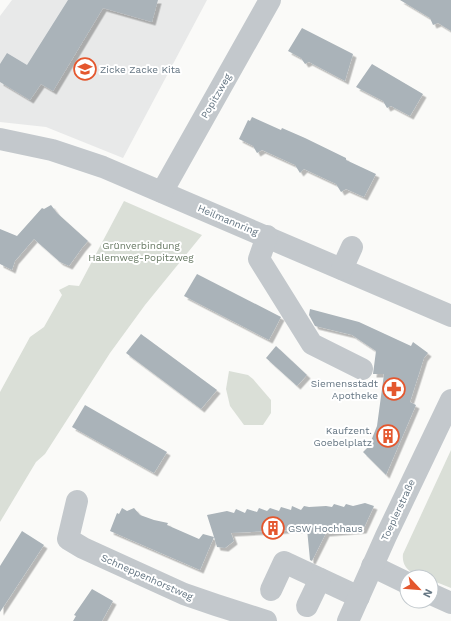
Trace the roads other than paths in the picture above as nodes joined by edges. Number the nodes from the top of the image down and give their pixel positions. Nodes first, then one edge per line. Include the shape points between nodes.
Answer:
1 (270, 0) edge
2 (0, 139) edge
3 (162, 192) junction
4 (267, 236) junction
5 (352, 247) dead end
6 (342, 269) junction
7 (451, 316) edge
8 (362, 369) dead end
9 (451, 400) edge
10 (77, 501) dead end
11 (372, 566) junction
12 (320, 578) junction
13 (399, 579) edge
14 (271, 590) dead end
15 (359, 597) junction
16 (439, 598) edge
17 (451, 603) edge
18 (307, 606) dead end
19 (266, 621) edge
20 (348, 621) edge

1 - 3 street, Popitzweg
2 - 3 street, Heilmannring via 52,150 103,167
3 - 4 street, Heilmannring
4 - 6 street, Heilmannring
4 - 8 street via 259,259 312,344
5 - 6 street
6 - 7 street, Heilmannring
9 - 11 street, Toeplerstraße
10 - 19 street, Schneppenhorstweg via 68,539 184,594
11 - 13 street
11 - 15 street, Toeplerstraße
12 - 14 street via 284,562
12 - 15 street
12 - 18 street
15 - 20 street, Toeplerstraße
16 - 17 street

